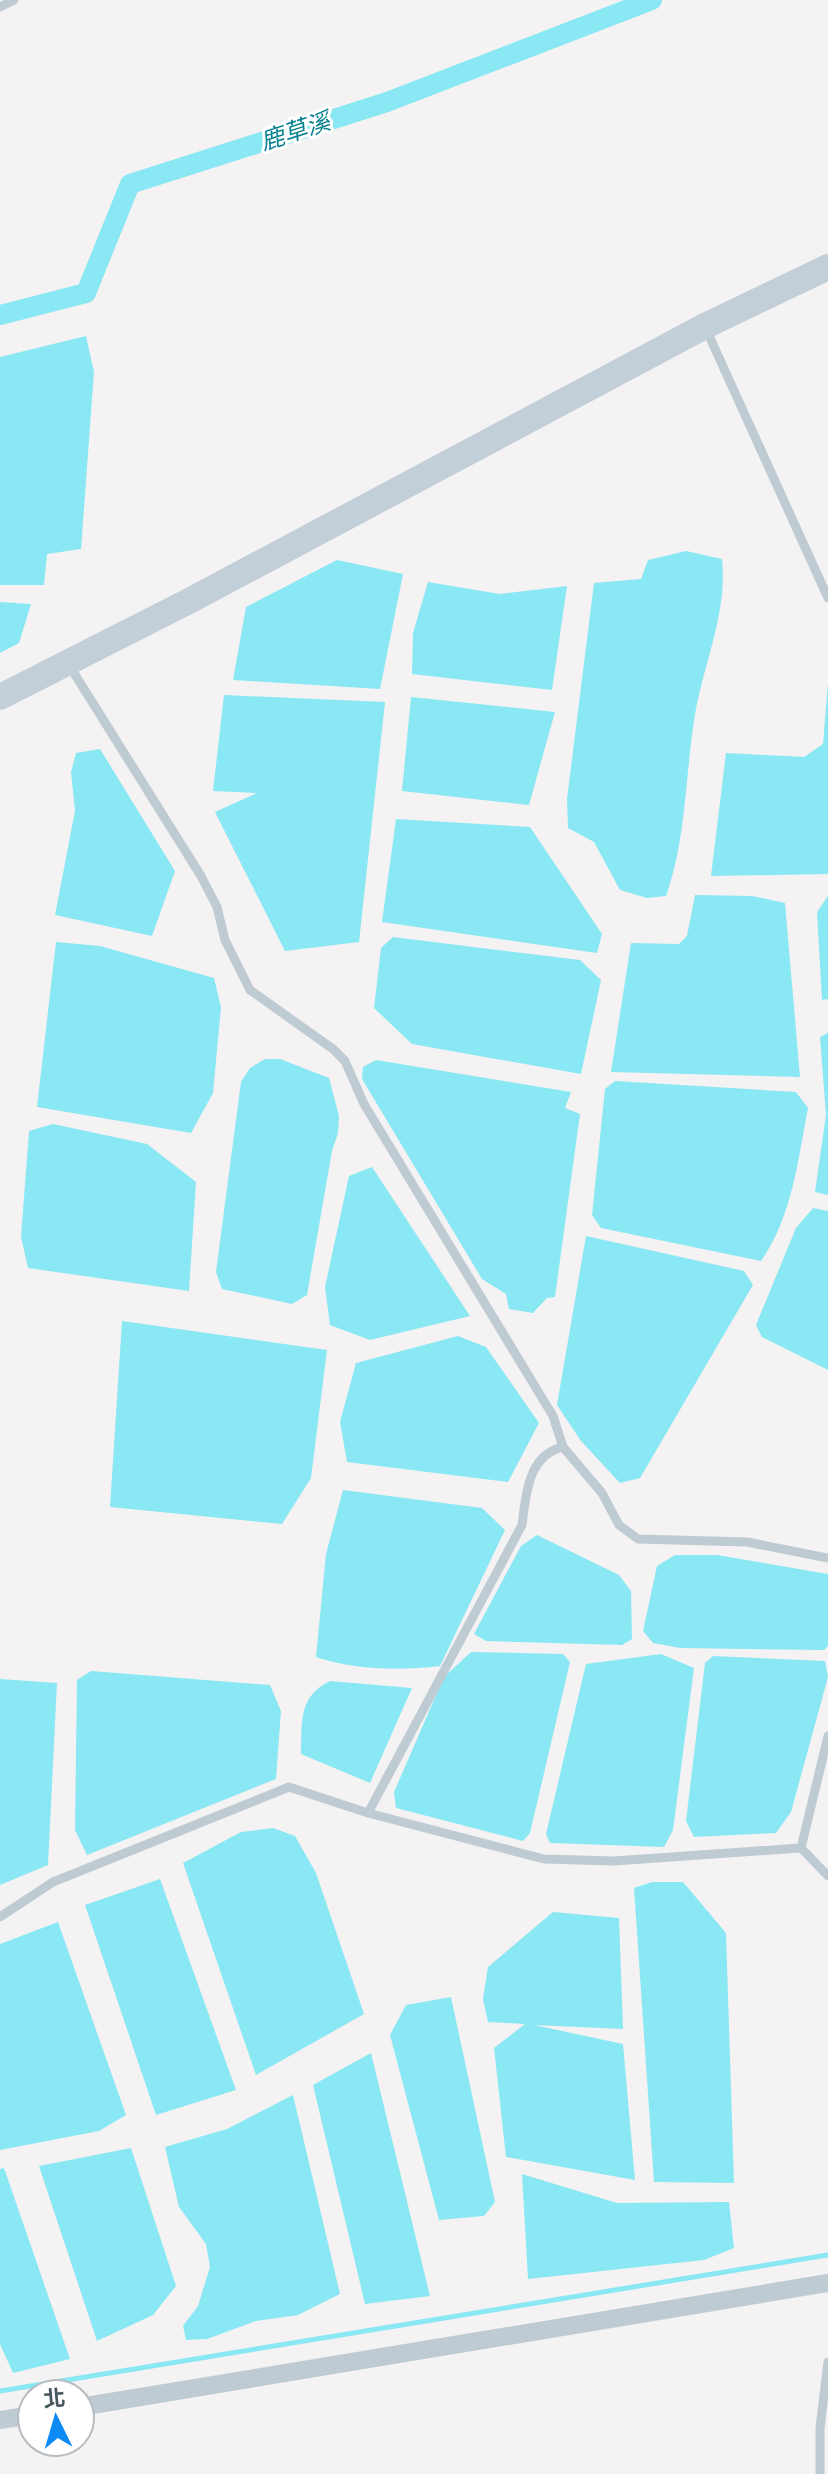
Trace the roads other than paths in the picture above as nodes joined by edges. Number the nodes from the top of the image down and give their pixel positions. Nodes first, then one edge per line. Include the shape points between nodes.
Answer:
1 (14, 0) edge
2 (0, 7) edge
3 (828, 267) edge
4 (705, 326) junction
5 (828, 598) edge
6 (66, 662) junction
7 (0, 697) edge
8 (563, 1447) junction
9 (828, 1558) edge
10 (828, 1736) edge
11 (368, 1813) junction
12 (801, 1848) junction
13 (828, 1876) edge
14 (0, 1917) edge
15 (828, 2283) edge
16 (828, 2362) edge
17 (96, 2404) edge
18 (820, 2474) edge

1 - 2 lane
3 - 4 street
4 - 5 lane
4 - 6 street
6 - 7 street
6 - 8 lane via 201,876 250,990 345,1061 364,1104 553,1416
8 - 9 lane via 602,1493 619,1525 638,1539 747,1542
8 - 11 lane via 541,1457 526,1487 522,1525
10 - 12 lane
11 - 12 lane via 544,1859 614,1861
11 - 14 lane via 289,1787 53,1882
12 - 13 lane
15 - 17 street
16 - 18 lane

